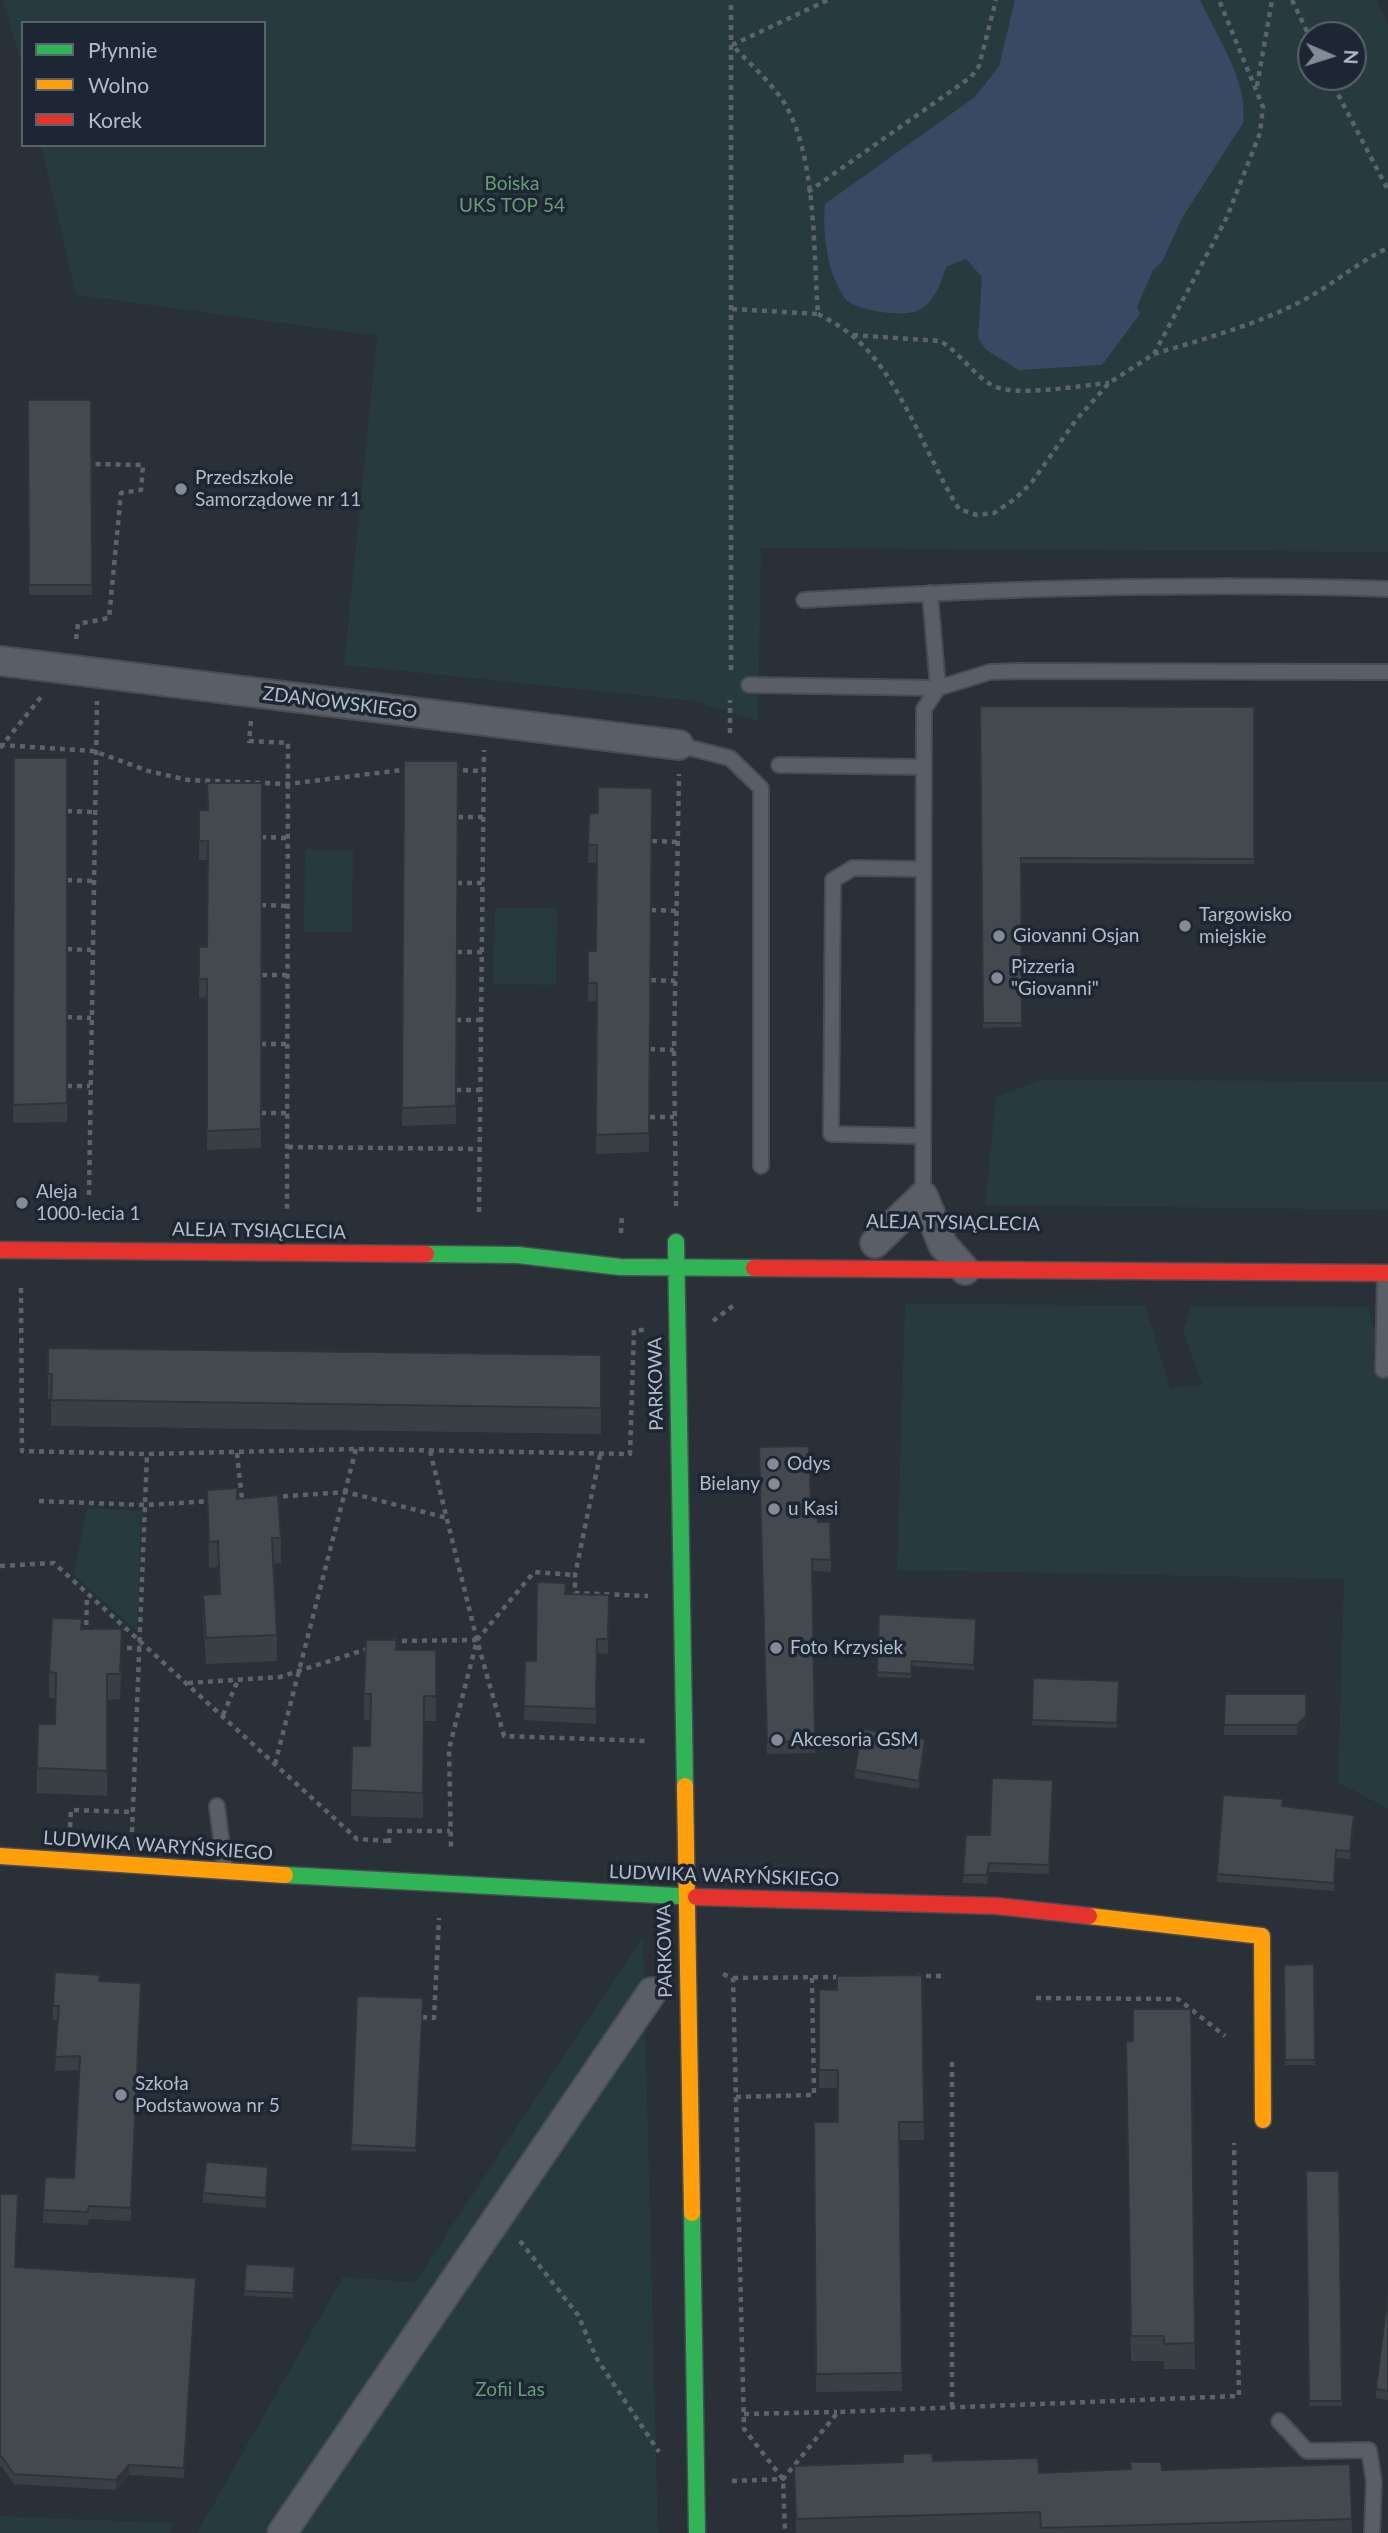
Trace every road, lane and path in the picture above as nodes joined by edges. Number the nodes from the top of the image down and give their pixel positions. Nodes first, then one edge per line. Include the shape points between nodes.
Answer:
1 (731, 0) edge
2 (828, 0) edge
3 (996, 0) edge
4 (1219, 0) edge
5 (1272, 0) edge
6 (1292, 0) edge
7 (1302, 21) edge
8 (732, 45) junction
9 (1257, 87) junction
10 (1336, 91) edge
11 (1388, 190) edge
12 (808, 192) junction
13 (1388, 248) edge
14 (732, 309) junction
15 (818, 314) junction
16 (852, 335) junction
17 (1154, 354) junction
18 (1109, 383) junction
19 (92, 464) edge
20 (1388, 589) edge
21 (930, 593) junction
22 (804, 600) dead end
23 (0, 661) edge
24 (74, 669) junction
25 (1388, 672) edge
26 (731, 677) dead end
27 (749, 685) dead end
28 (937, 688) junction
29 (730, 690) dead end
30 (253, 692) junction
31 (485, 721) junction
32 (1, 746) edge
33 (679, 746) junction
34 (94, 751) junction
35 (730, 758) junction
36 (779, 765) dead end
37 (923, 767) junction
38 (413, 769) edge
39 (448, 770) edge
40 (484, 771) junction
41 (288, 784) junction
42 (67, 811) edge
43 (93, 812) junction
44 (458, 817) edge
45 (483, 817) junction
46 (261, 837) edge
47 (288, 838) junction
48 (652, 841) edge
49 (678, 842) junction
50 (923, 869) junction
51 (67, 880) edge
52 (92, 881) junction
53 (457, 883) edge
54 (482, 883) junction
55 (261, 905) edge
56 (288, 906) junction
57 (651, 910) edge
58 (678, 911) junction
59 (67, 949) edge
60 (91, 950) junction
61 (457, 952) edge
62 (482, 952) junction
63 (261, 975) edge
64 (288, 975) junction
65 (651, 980) edge
66 (675, 981) junction
67 (67, 1017) edge
68 (91, 1018) junction
69 (456, 1020) edge
70 (481, 1020) junction
71 (261, 1044) edge
72 (288, 1044) junction
73 (650, 1049) edge
74 (674, 1050) junction
75 (67, 1086) edge
76 (90, 1086) junction
77 (456, 1090) edge
78 (480, 1090) junction
79 (261, 1113) edge
80 (288, 1113) junction
81 (650, 1117) edge
82 (674, 1117) junction
83 (923, 1136) junction
84 (288, 1147) junction
85 (479, 1149) junction
86 (761, 1166) dead end
87 (89, 1195) dead end
88 (923, 1196) junction
89 (286, 1209) dead end
90 (479, 1212) dead end
91 (676, 1213) dead end
92 (676, 1242) dead end
93 (879, 1243) dead end
94 (582, 1247) dead end
95 (0, 1250) edge
96 (952, 1251) junction
97 (518, 1255) junction
98 (676, 1267) junction
99 (1386, 1273) edge
100 (21, 1288) dead end
101 (634, 1330) dead end
102 (1383, 1370) dead end
103 (356, 1449) junction
104 (430, 1451) junction
105 (236, 1453) junction
106 (147, 1454) junction
107 (630, 1454) junction
108 (639, 1454) dead end
109 (600, 1455) junction
110 (346, 1492) junction
111 (268, 1497) edge
112 (255, 1498) edge
113 (242, 1499) junction
114 (228, 1500) edge
115 (39, 1501) dead end
116 (214, 1501) edge
117 (145, 1505) junction
118 (447, 1518) junction
119 (0, 1566) edge
120 (575, 1575) junction
121 (87, 1594) junction
122 (681, 1598) junction
123 (477, 1640) junction
124 (385, 1643) edge
125 (141, 1646) junction
126 (86, 1647) edge
127 (114, 1648) edge
128 (373, 1648) edge
129 (299, 1672) junction
130 (238, 1680) junction
131 (188, 1683) junction
132 (223, 1715) junction
133 (652, 1741) dead end
134 (275, 1764) junction
135 (218, 1806) dead end
136 (133, 1812) junction
137 (70, 1826) dead end
138 (132, 1827) dead end
139 (450, 1831) junction
140 (389, 1841) junction
141 (388, 1854) dead end
142 (0, 1856) edge
143 (451, 1857) dead end
144 (225, 1872) junction
145 (685, 1897) junction
146 (439, 1907) dead end
147 (719, 1970) dead end
148 (903, 1976) edge
149 (942, 1976) dead end
150 (851, 1977) edge
151 (733, 1978) junction
152 (812, 1978) junction
153 (652, 1992) dead end
154 (1036, 1998) dead end
155 (422, 2017) edge
156 (1232, 2042) dead end
157 (952, 2062) dead end
158 (736, 2096) junction
159 (1263, 2120) dead end
160 (1234, 2137) dead end
161 (498, 2214) junction
162 (952, 2406) junction
163 (838, 2412) junction
164 (744, 2414) junction
165 (1279, 2421) dead end
166 (662, 2456) dead end
167 (783, 2479) junction
168 (696, 2482) junction
169 (282, 2533) edge
170 (697, 2533) edge
171 (785, 2533) edge
172 (1371, 2533) edge

1 - 8 path
2 - 8 path
3 - 12 path via 982,58 971,78
4 - 9 path
5 - 9 path
6 - 7 path
8 - 12 path via 783,102 802,152
8 - 14 path
9 - 17 path via 1263,107 1260,133 1227,217
10 - 11 path
12 - 15 path
13 - 17 path via 1310,296 1236,329
14 - 15 path
14 - 26 path
15 - 16 path
16 - 18 path via 940,341 991,385 1023,390
16 - 18 path via 912,418 959,509 976,515 993,513 1015,499
17 - 18 path
19 - 24 path via 143,466 141,490 121,493 109,618 78,624
20 - 21 lane via 1303,586
21 - 22 lane
21 - 28 lane
23 - 24 street, ZDANOWSKIEGO
24 - 30 street, ZDANOWSKIEGO
24 - 32 path via 51,683
24 - 34 path
25 - 28 lane via 1018,671 990,672
27 - 28 lane
28 - 37 lane via 924,709
29 - 35 path
30 - 31 street, ZDANOWSKIEGO
30 - 41 path via 249,741 288,743
31 - 33 street, ZDANOWSKIEGO
31 - 40 path
32 - 34 path
33 - 35 lane
33 - 49 path
34 - 41 path via 188,780
34 - 43 path
35 - 86 lane via 761,788
36 - 37 lane
37 - 50 lane
38 - 41 path
39 - 40 path
40 - 45 path
41 - 47 path
42 - 43 path
43 - 52 path
44 - 45 path
45 - 54 path
46 - 47 path
47 - 56 path
48 - 49 path
49 - 58 path
50 - 83 lane
50 - 83 lane via 853,868 833,880 831,1134
51 - 52 path
52 - 60 path
53 - 54 path
54 - 62 path
55 - 56 path
56 - 64 path
57 - 58 path
58 - 66 path
59 - 60 path
60 - 68 path
61 - 62 path
62 - 70 path
63 - 64 path
64 - 72 path
65 - 66 path
66 - 74 path
67 - 68 path
68 - 76 path
69 - 70 path
70 - 78 path
71 - 72 path
72 - 80 path
73 - 74 path
74 - 82 path
75 - 76 path
76 - 87 path
77 - 78 path
78 - 85 path
79 - 80 path
80 - 84 path
81 - 82 path
82 - 91 path
83 - 88 lane
84 - 85 path
84 - 89 path
85 - 90 path
88 - 93 street
88 - 96 street
92 - 98 street, PARKOWA
94 - 97 street, ALEJA TYSIĄCLECIA
95 - 97 street, ALEJA TYSIĄCLECIA
96 - 98 street, ALEJA TYSIĄCLECIA
96 - 99 street, ALEJA TYSIĄCLECIA
97 - 98 street, ALEJA TYSIĄCLECIA via 620,1267
98 - 122 street, PARKOWA
99 - 102 lane
100 - 106 path via 22,1451
101 - 107 path
103 - 104 path
103 - 105 path
103 - 110 path
104 - 109 path
104 - 118 path
105 - 106 path
105 - 113 path
106 - 117 path
107 - 108 path
107 - 109 path
109 - 120 path
110 - 111 path
110 - 118 path
110 - 129 path
112 - 113 path
113 - 114 path
115 - 117 path
116 - 117 path
117 - 125 path
118 - 123 path
119 - 121 path via 54,1563
120 - 122 path via 575,1593
120 - 123 path via 534,1572
121 - 125 path
121 - 126 path
122 - 145 street, PARKOWA
123 - 124 path via 397,1639
123 - 133 path via 504,1736
123 - 139 path via 449,1749
125 - 127 path
125 - 131 path
125 - 136 path
128 - 129 path
129 - 130 path
129 - 134 path
130 - 131 path
130 - 132 path
131 - 132 path
132 - 134 path
134 - 140 path via 357,1839
135 - 144 lane
136 - 137 path via 71,1810
136 - 138 path
139 - 140 path via 389,1831
139 - 143 path
140 - 141 path
142 - 144 street, LUDWIKA WARYŃSKIEGO
144 - 145 street, LUDWIKA WARYŃSKIEGO
145 - 159 street, LUDWIKA WARYŃSKIEGO via 997,1906 1262,1936
145 - 168 street, PARKOWA
146 - 155 path via 434,2018
147 - 151 path via 727,1979
148 - 149 path
150 - 152 path
151 - 152 path
151 - 158 path
152 - 158 path via 814,2095
153 - 161 street
154 - 156 path via 1178,1999
157 - 162 path
158 - 164 path
160 - 162 path via 1240,2396
161 - 166 path via 578,2315 597,2359
161 - 169 street
162 - 163 path
163 - 164 path
163 - 167 path
164 - 167 path via 744,2429
165 - 172 lane via 1307,2451 1369,2450 1374,2482
167 - 168 path
167 - 171 path
168 - 170 street, PARKOWA

